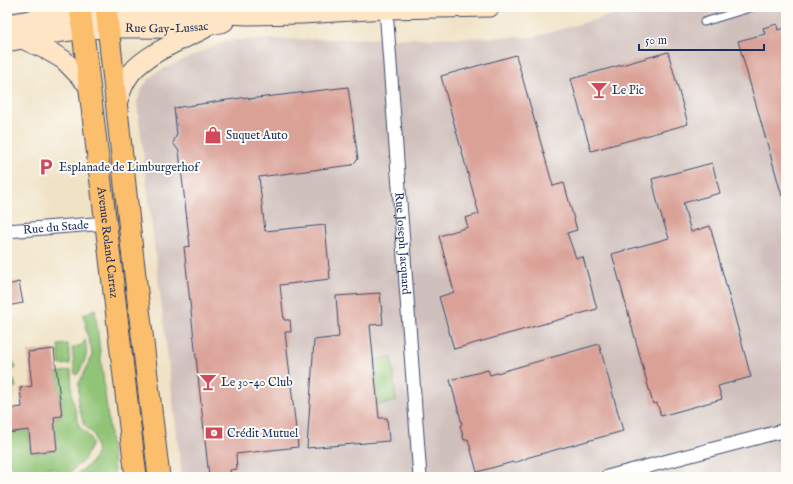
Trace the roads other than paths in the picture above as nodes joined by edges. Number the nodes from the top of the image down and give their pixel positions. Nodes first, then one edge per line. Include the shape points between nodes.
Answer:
1 (42, 7) edge
2 (230, 7) edge
3 (490, 7) edge
4 (753, 7) edge
5 (386, 9) junction
6 (302, 10) edge
7 (107, 15) edge
8 (248, 15) junction
9 (81, 16) edge
10 (28, 20) junction
11 (704, 22) dead end
12 (7, 24) edge
13 (212, 25) junction
14 (15, 40) edge
15 (89, 86) junction
16 (117, 104) junction
17 (106, 223) junction
18 (7, 231) edge
19 (786, 430) edge
20 (136, 477) edge
21 (159, 477) edge
22 (420, 477) edge
23 (607, 477) edge

1 - 10 main road
2 - 8 main road
3 - 5 main road, Rue Gay-Lussac
4 - 11 lane
5 - 6 main road, Rue Gay-Lussac
5 - 22 street, Rue Joseph Jacquard
6 - 8 main road, Rue Gay-Lussac
7 - 8 main road, Rue Gay-Lussac via 162,11
7 - 9 main road
7 - 13 main road, Rue Gay-Lussac via 163,28
7 - 16 main road, Avenue Roland Carraz
8 - 13 main road, Rue Gay-Lussac
9 - 10 main road
9 - 14 main road
9 - 15 main road, Avenue Roland Carraz
10 - 12 main road
13 - 16 main road via 152,55 138,65 123,87
14 - 15 main road via 47,50 64,60
15 - 17 main road, Avenue Roland Carraz
16 - 21 main road, Avenue Roland Carraz
17 - 18 street, Rue du Stade
17 - 20 main road, Avenue Roland Carraz
19 - 23 street

